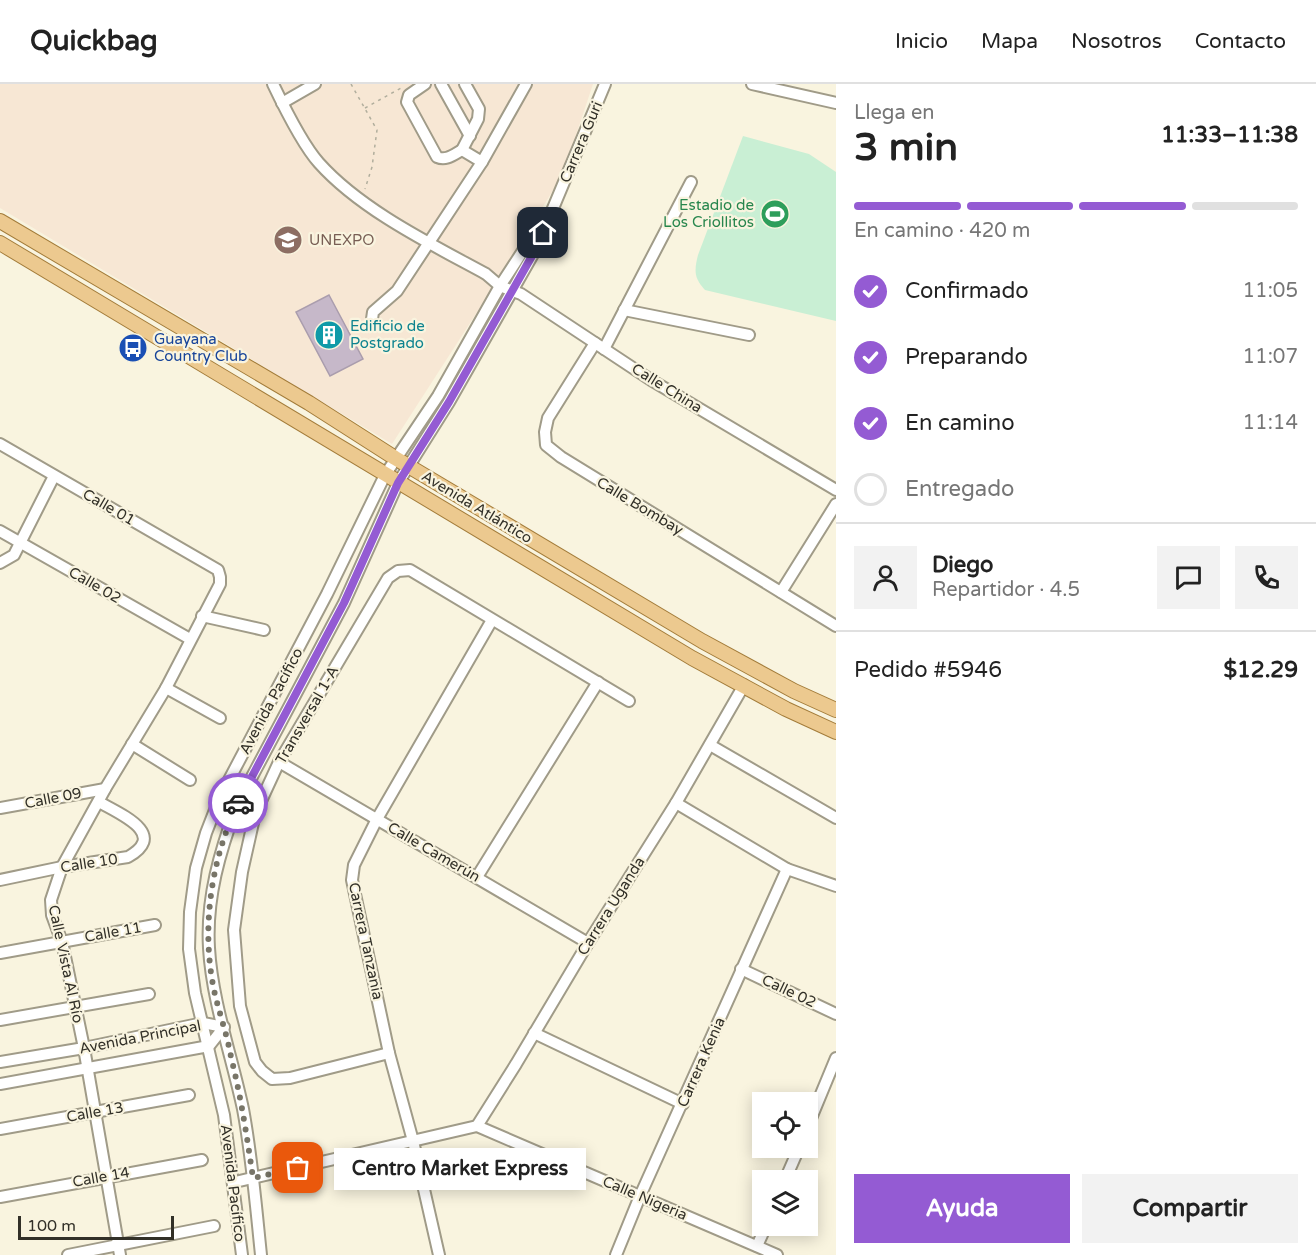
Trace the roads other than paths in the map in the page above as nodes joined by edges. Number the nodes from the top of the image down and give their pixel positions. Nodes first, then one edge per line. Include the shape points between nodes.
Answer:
1 (273, 84) edge
2 (315, 84) edge
3 (425, 84) edge
4 (441, 84) edge
5 (465, 84) edge
6 (526, 84) edge
7 (605, 84) edge
8 (752, 84) edge
9 (836, 102) edge
10 (282, 103) junction
11 (470, 136) junction
12 (462, 150) junction
13 (482, 162) junction
14 (691, 182) dead end
15 (556, 200) junction
16 (0, 221) edge
17 (429, 242) junction
18 (0, 243) edge
19 (500, 286) junction
20 (512, 291) junction
21 (624, 310) junction
22 (374, 323) dead end
23 (749, 335) dead end
24 (600, 346) junction
25 (0, 444) edge
26 (395, 458) junction
27 (408, 466) junction
28 (385, 475) junction
29 (54, 476) junction
30 (398, 483) junction
31 (836, 490) edge
32 (836, 504) edge
33 (0, 531) edge
34 (19, 542) junction
35 (0, 563) edge
36 (218, 570) joint
37 (781, 592) junction
38 (202, 616) junction
39 (492, 620) junction
40 (836, 626) edge
41 (264, 630) dead end
42 (190, 639) junction
43 (302, 640) junction
44 (322, 644) junction
45 (598, 682) junction
46 (744, 685) junction
47 (166, 688) junction
48 (629, 701) dead end
49 (836, 710) edge
50 (220, 718) dead end
51 (836, 732) edge
52 (132, 744) junction
53 (710, 745) junction
54 (279, 762) junction
55 (190, 780) dead end
56 (105, 789) junction
57 (99, 802) junction
58 (676, 803) junction
59 (0, 808) edge
60 (836, 818) edge
61 (377, 819) junction
62 (62, 867) junction
63 (788, 869) junction
64 (477, 877) junction
65 (0, 880) edge
66 (836, 886) edge
67 (155, 925) dead end
68 (62, 942) junction
69 (588, 943) junction
70 (0, 953) edge
71 (741, 969) junction
72 (149, 994) dead end
73 (75, 1008) junction
74 (836, 1014) edge
75 (0, 1020) edge
76 (203, 1023) junction
77 (224, 1027) junction
78 (534, 1033) junction
79 (209, 1046) junction
80 (84, 1048) junction
81 (389, 1053) junction
82 (836, 1058) edge
83 (0, 1062) edge
84 (87, 1069) junction
85 (0, 1084) edge
86 (189, 1095) dead end
87 (818, 1101) edge
88 (683, 1104) junction
89 (95, 1112) junction
90 (477, 1126) junction
91 (0, 1129) edge
92 (413, 1141) junction
93 (202, 1160) dead end
94 (106, 1176) junction
95 (253, 1178) junction
96 (235, 1182) junction
97 (640, 1196) junction
98 (0, 1197) edge
99 (214, 1226) dead end
100 (762, 1236) edge
101 (758, 1246) junction
102 (119, 1250) edge
103 (436, 1254) edge
104 (68, 1255) edge
105 (243, 1255) edge
106 (261, 1255) edge
107 (616, 1255) edge
108 (777, 1255) edge

1 - 10 street, Calle China
2 - 10 street
3 - 12 street via 409,95 407,102 437,157 448,158
4 - 11 street
5 - 11 street via 479,109
6 - 13 street
7 - 15 street, Carrera Guri
8 - 9 street
10 - 17 street, Calle China via 318,162 361,201
11 - 12 street
12 - 13 street
13 - 17 street
14 - 21 street
15 - 19 street, Carrera Guri
15 - 20 street, Carrera Guri via 536,249
16 - 26 main road, Avenida Atlántico
17 - 19 street, Calle China
17 - 22 street via 397,291 372,314
18 - 28 main road, Avenida Atlántico
19 - 20 street, Calle China
19 - 26 street, Carrera Guri via 438,396
20 - 24 street, Calle China
20 - 27 street, Carrera Guri
21 - 23 street
21 - 24 street
24 - 31 street, Calle China
24 - 37 street, Calle Bombay via 548,418 546,445
25 - 29 street, Calle 01
26 - 27 main road, Avenida Atlántico
26 - 28 street, Carrera Guri
27 - 30 street, Carrera Guri
27 - 49 main road, Avenida Atlántico via 702,641
28 - 30 main road, Avenida Atlántico
28 - 43 street, Avenida Pacífico
29 - 34 street
29 - 36 street, Calle 01
30 - 44 street, Avenida Pacífico
30 - 46 main road, Avenida Atlántico
32 - 37 street
33 - 34 street, Calle 02
34 - 35 street via 14,555
34 - 42 street, Calle 02
36 - 38 street, Calle Vista Al Río via 220,584
37 - 40 street, Calle Bombay
38 - 41 street
38 - 42 street, Calle Vista Al Río
39 - 45 street
39 - 54 street, Transversal 1-A via 411,570 398,571 387,578
39 - 61 street, Carrera Tanzania
42 - 47 street, Calle Vista Al Río
43 - 44 street
43 - 76 street, Avenida Pacífico via 220,797 196,868 189,949
44 - 77 street, Avenida Pacífico via 237,805 215,872 208,948
45 - 48 street
45 - 64 street
46 - 51 main road, Avenida Atlántico
46 - 53 street, Carrera Uganda
47 - 50 street
47 - 52 street, Calle Vista Al Río
52 - 55 street
52 - 56 street, Calle Vista Al Río
53 - 58 street, Carrera Uganda
53 - 60 street
54 - 61 street, Calle Camerún
54 - 81 street, Transversal 1-A via 255,814 234,930 240,1006 255,1062 272,1079 290,1078
56 - 57 street, Calle Vista Al Río
56 - 59 street, Calle 09
57 - 62 street, Calle Vista Al Río
57 - 62 street, Calle 10 via 138,825 144,843 128,857
58 - 63 street
58 - 69 street, Carrera Uganda
61 - 64 street, Calle Camerún
61 - 81 street, Carrera Tanzania via 354,865 352,880
62 - 65 street, Calle 10
62 - 68 street, Calle Vista Al Río via 51,900
63 - 66 street
63 - 71 street, Carrera Kenia
64 - 69 street, Calle Camerún
67 - 68 street, Calle 11
68 - 70 street, Calle 11
68 - 73 street, Calle Vista Al Río
69 - 78 street, Carrera Uganda
71 - 74 street, Calle 02
71 - 88 street, Carrera Kenia
72 - 73 street
73 - 75 street
73 - 80 street, Calle Vista Al Río
76 - 77 street, Avenida Principal
76 - 79 street, Avenida Pacífico
76 - 80 street, Avenida Principal
77 - 79 street, Avenida Principal
77 - 95 street, Avenida Pacífico
78 - 88 street
78 - 90 street, Carrera Uganda
79 - 84 street, Avenida Principal
79 - 96 street, Avenida Pacífico
80 - 83 street, Avenida Principal
80 - 84 street, Calle Vista Al Río
81 - 92 street, Carrera Tanzania
82 - 87 street
84 - 85 street, Avenida Principal
84 - 89 street, Calle Vista Al Río
86 - 89 street, Calle 13
88 - 97 street, Carrera Kenia
89 - 91 street, Calle 13
89 - 94 street, Calle Vista Al Río
90 - 92 street
90 - 97 street, Calle Nigeria
92 - 95 street
92 - 103 street, Carrera Tanzania
93 - 94 street, Calle 14
94 - 98 street, Calle 14
94 - 102 street, Calle Vista Al Río
95 - 96 street
95 - 106 street, Avenida Pacífico
96 - 105 street, Avenida Pacífico
97 - 101 street, Calle Nigeria
97 - 107 street, Carrera Kenia
99 - 102 street
100 - 101 street
101 - 108 street, Calle Nigeria
102 - 104 street

